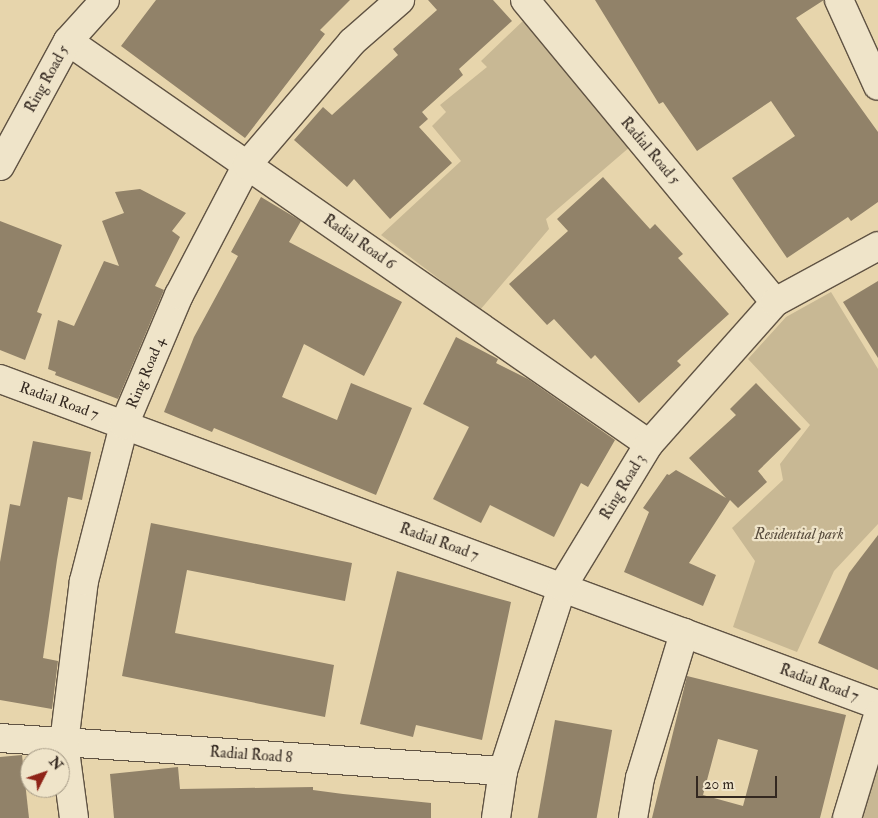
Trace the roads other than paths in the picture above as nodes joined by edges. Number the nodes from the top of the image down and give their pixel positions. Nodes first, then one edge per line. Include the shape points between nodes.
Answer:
1 (105, 0) edge
2 (400, 0) edge
3 (524, 0) edge
4 (839, 0) edge
5 (68, 41) junction
6 (878, 86) edge
7 (247, 165) junction
8 (0, 166) edge
9 (878, 246) edge
10 (775, 302) junction
11 (0, 379) edge
12 (124, 425) junction
13 (649, 444) junction
14 (562, 587) junction
15 (684, 633) junction
16 (878, 705) edge
17 (878, 715) edge
18 (0, 738) edge
19 (64, 742) junction
20 (503, 771) junction
21 (74, 818) edge
22 (496, 818) edge
23 (633, 818) edge
24 (847, 818) edge

1 - 5 street, Ring Road 5
2 - 7 street, Ring Road 4 via 352,42
3 - 10 street, Radial Road 5
4 - 6 street
5 - 7 street, Radial Road 6
5 - 8 street, Ring Road 5
7 - 12 street, Ring Road 4 via 179,295
7 - 13 street, Radial Road 6
9 - 10 street, Ring Road 3
10 - 13 street, Ring Road 3
11 - 12 street, Radial Road 7
12 - 14 street, Radial Road 7
12 - 19 street, Ring Road 4 via 84,581
13 - 14 street, Ring Road 3
14 - 15 street, Radial Road 7
14 - 20 street, Ring Road 3
15 - 16 street, Radial Road 7
15 - 23 street via 640,778
17 - 24 street
18 - 19 street, Radial Road 8
19 - 20 street, Radial Road 8
19 - 21 street, Ring Road 4
20 - 22 street, Ring Road 3

